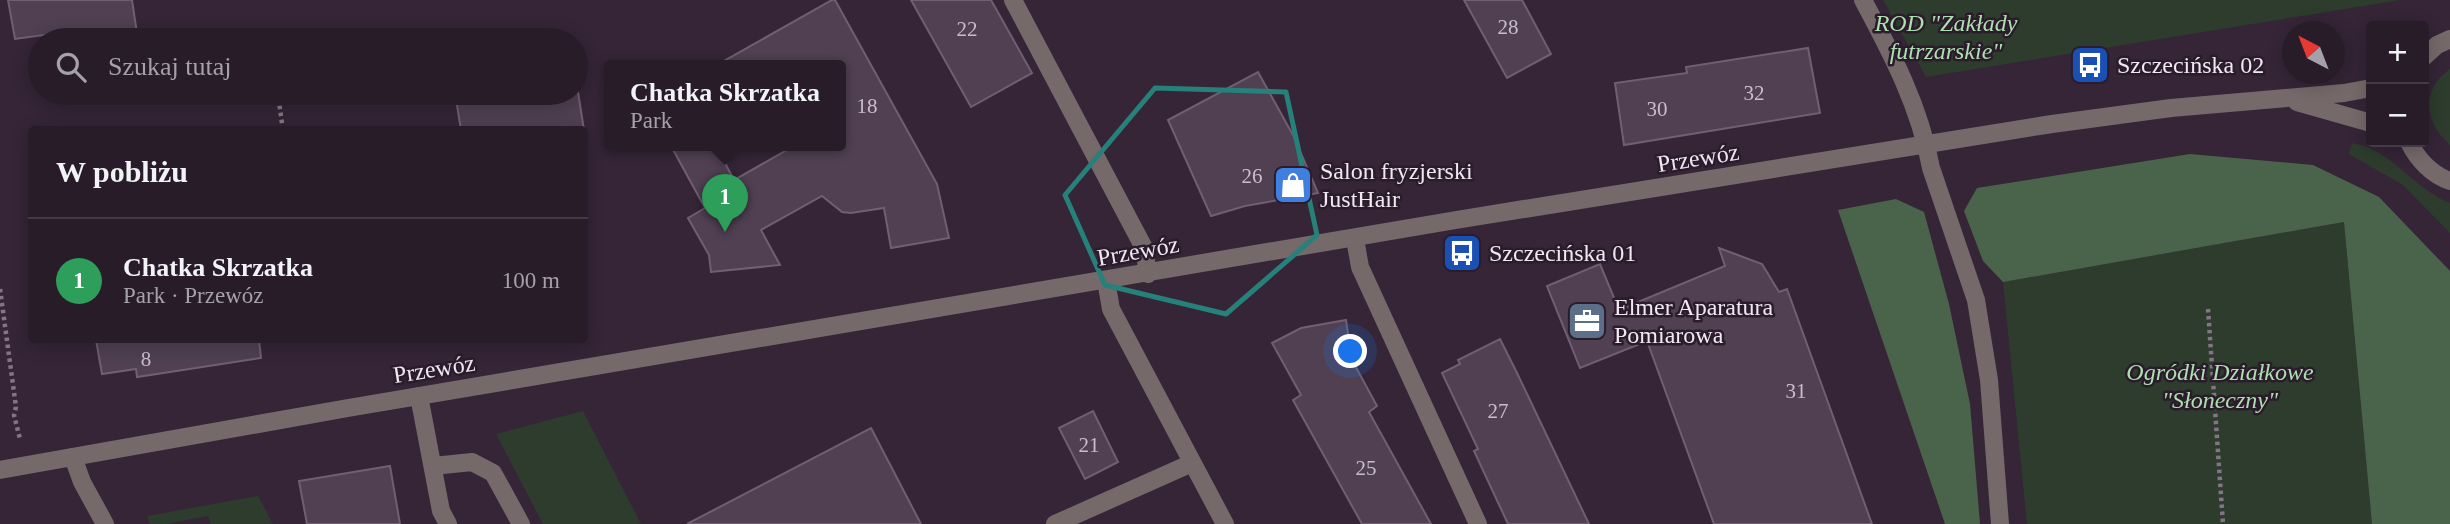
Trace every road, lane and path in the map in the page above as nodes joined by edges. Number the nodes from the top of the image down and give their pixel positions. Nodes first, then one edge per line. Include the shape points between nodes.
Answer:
1 (1013, 0) edge
2 (1863, 0) edge
3 (2450, 40) edge
4 (2429, 52) edge
5 (2366, 89) edge
6 (2287, 99) junction
7 (279, 105) edge
8 (2366, 122) edge
9 (282, 126) edge
10 (1927, 145) junction
11 (2412, 147) edge
12 (2450, 181) edge
13 (1355, 239) junction
14 (1148, 274) junction
15 (1105, 281) junction
16 (0, 289) edge
17 (2208, 309) dead end
18 (419, 396) junction
19 (21, 440) dead end
20 (74, 457) junction
21 (1192, 463) junction
22 (432, 466) junction
23 (0, 470) edge
24 (105, 524) edge
25 (448, 524) edge
26 (521, 524) edge
27 (1055, 524) edge
28 (1224, 524) edge
29 (1478, 524) edge
30 (2000, 524) edge
31 (2222, 524) edge

1 - 14 street via 1144,248
2 - 10 street via 1905,81
3 - 4 street
5 - 6 street, Przewóz
6 - 8 street, Przewóz
6 - 10 street, Przewóz via 2171,108
7 - 9 path
10 - 13 street, Przewóz
10 - 30 street via 1976,300 1989,380
11 - 12 street via 2427,168
13 - 14 street, Przewóz
13 - 29 street via 1360,267
14 - 15 street, Przewóz
15 - 18 street, Przewóz
15 - 21 street via 1111,309
16 - 19 path
17 - 31 path
18 - 20 street, Przewóz
18 - 22 street
20 - 23 street, Przewóz
20 - 24 street
21 - 27 street
21 - 28 street
22 - 25 street
22 - 26 street via 472,462 493,473

